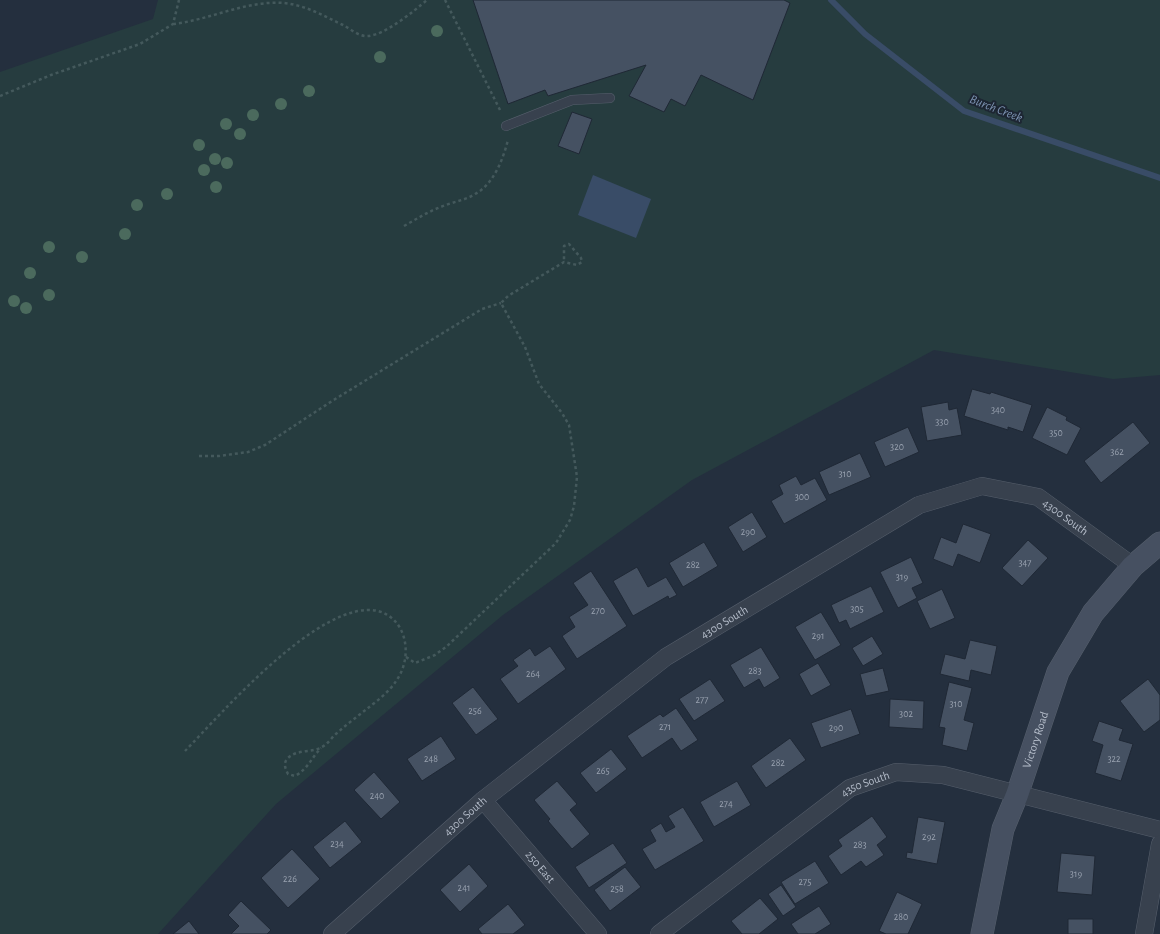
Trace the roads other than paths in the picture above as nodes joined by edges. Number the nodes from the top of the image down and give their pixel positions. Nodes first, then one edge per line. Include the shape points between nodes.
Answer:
1 (610, 98) dead end
2 (506, 126) road end
3 (1160, 543) edge
4 (1133, 566) junction
5 (1017, 795) junction
6 (483, 800) junction
7 (1160, 830) edge
8 (1160, 844) edge
9 (332, 934) edge
10 (598, 934) edge
11 (660, 934) edge
12 (982, 934) edge
13 (1144, 934) edge

1 - 2 lane via 572,100
3 - 4 street
4 - 5 street, Victory Road via 1093,613 1058,672
4 - 6 street, 4300 South via 1038,497 982,486 919,505 666,657
5 - 7 street, 4350 South
5 - 11 street, 4350 South via 943,775 896,772 850,788
5 - 12 street, Victory Road via 1003,829
6 - 9 street, 4300 South
6 - 10 street, 250 East
8 - 13 street

